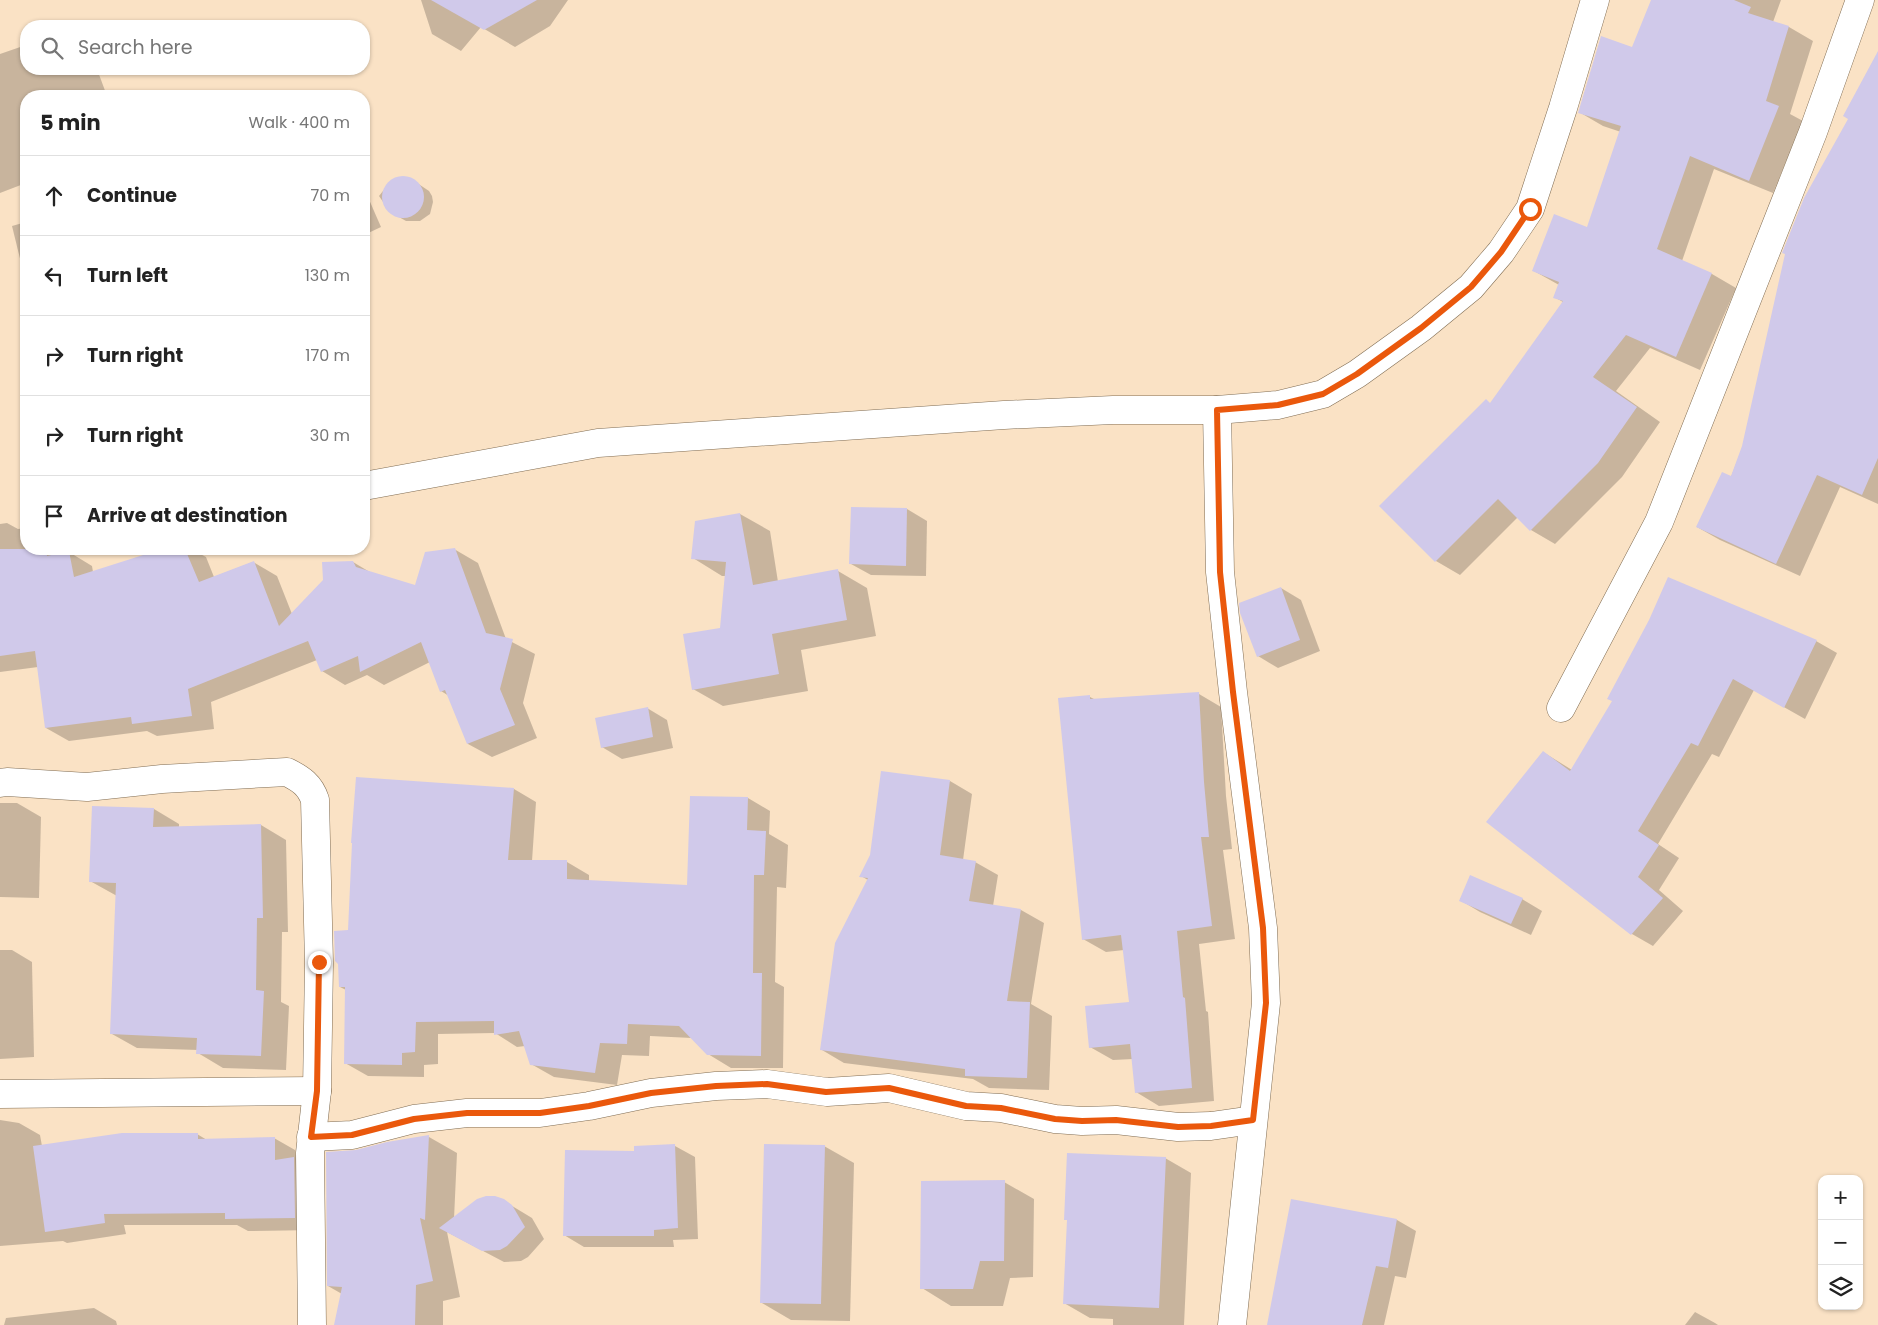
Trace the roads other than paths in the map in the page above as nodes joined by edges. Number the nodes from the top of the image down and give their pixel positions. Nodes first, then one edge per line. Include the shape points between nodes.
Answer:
1 (1594, 0) edge
2 (1860, 0) edge
3 (1217, 410) junction
4 (370, 485) edge
5 (1561, 708) dead end
6 (0, 783) edge
7 (317, 1091) junction
8 (0, 1094) edge
9 (1253, 1120) junction
10 (311, 1137) junction
11 (312, 1325) edge
12 (1232, 1325) edge

1 - 3 street via 1530,209 1501,252 1471,287 1421,328 1323,394 1278,405
2 - 5 street via 1813,132 1658,522
3 - 4 street via 1004,415 598,444
3 - 9 street via 1220,572 1264,947 1266,1003
6 - 7 street via 87,787 287,772 308,785 315,800 319,962
7 - 8 street
7 - 10 street
9 - 10 street via 1178,1127 1116,1120 1082,1121 1001,1108 966,1106 889,1088 826,1092 767,1084 651,1093 540,1113 467,1113 414,1119 352,1135
9 - 12 street
10 - 11 street

